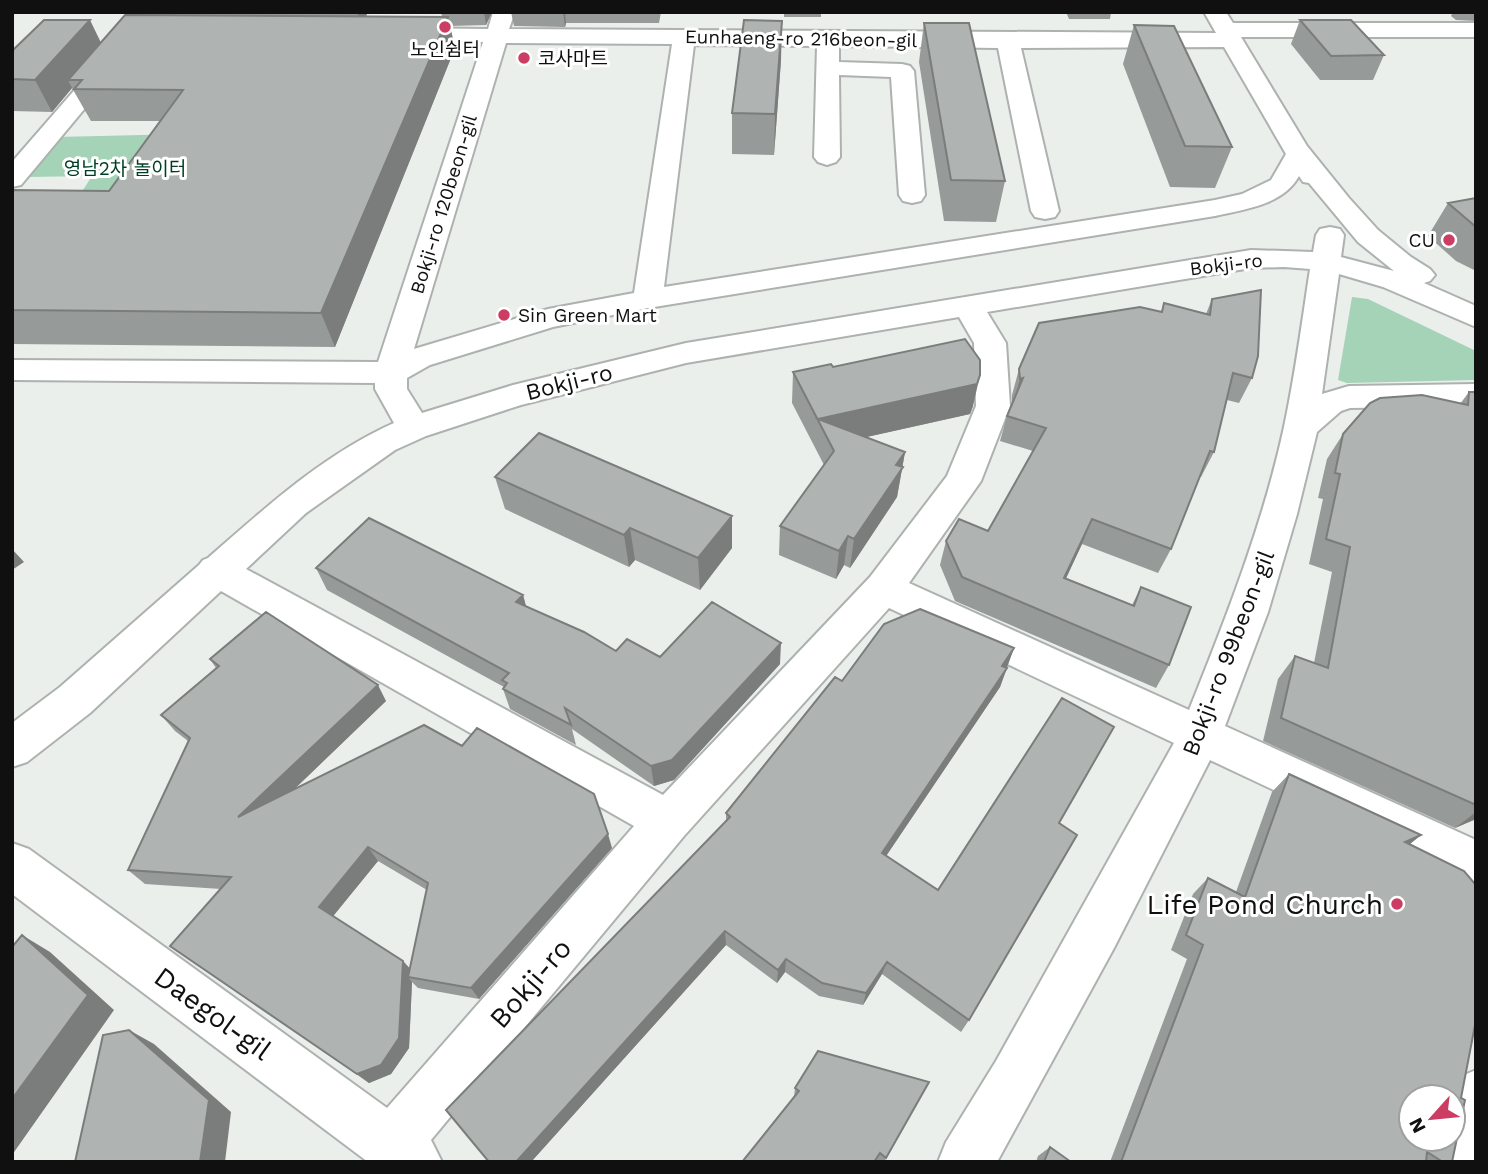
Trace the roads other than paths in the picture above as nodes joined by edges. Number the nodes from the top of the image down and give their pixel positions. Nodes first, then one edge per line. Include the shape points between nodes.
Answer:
1 (1220, 22) edge
2 (500, 23) edge
3 (1476, 30) edge
4 (385, 35) edge
5 (684, 36) junction
6 (132, 37) edge
7 (828, 39) junction
8 (1007, 41) junction
9 (829, 68) junction
10 (1300, 152) junction
11 (827, 157) dead end
12 (12, 179) edge
13 (912, 195) dead end
14 (1045, 211) dead end
15 (1327, 262) junction
16 (648, 299) junction
17 (1476, 304) edge
18 (968, 306) junction
19 (1476, 318) edge
20 (12, 370) edge
21 (391, 373) junction
22 (1476, 395) edge
23 (1301, 427) junction
24 (414, 428) junction
25 (216, 570) junction
26 (884, 588) junction
27 (1201, 734) junction
28 (12, 748) edge
29 (668, 821) junction
30 (1476, 863) edge
31 (12, 865) edge
32 (1476, 1097) edge
33 (403, 1153) edge
34 (966, 1162) edge
35 (1464, 1162) edge

1 - 3 street, Eunhaeng-ro 216beon-gil
1 - 8 street, Eunhaeng-ro 216beon-gil
1 - 10 street
2 - 4 street
2 - 5 street, Eunhaeng-ro 216beon-gil
2 - 21 street, Bokji-ro 120beon-gil
5 - 7 street, Eunhaeng-ro 216beon-gil
5 - 16 street
6 - 12 street
7 - 8 street, Eunhaeng-ro 216beon-gil
7 - 9 street
8 - 14 street
9 - 11 street
9 - 13 street via 902,71
10 - 15 street via 1329,210
10 - 16 street via 1281,185 1251,200 1216,208
10 - 17 street via 1341,208 1379,247
15 - 18 street, Bokji-ro via 1287,258 1209,264
15 - 19 street, Bokji-ro via 1389,278
15 - 23 street, Bokji-ro 99beon-gil
16 - 21 street via 548,319 419,358
18 - 24 street, Bokji-ro via 686,353 513,396
18 - 26 street, Bokji-ro via 990,343 993,406 963,481
20 - 21 street
21 - 24 street via 391,388
22 - 23 street via 1349,397 1329,403
23 - 27 street, Bokji-ro 99beon-gil via 1248,612
24 - 25 street, Bokji-ro via 383,442 293,504
25 - 28 street, Bokji-ro via 75,700
25 - 29 street
26 - 27 street
26 - 29 street, Bokji-ro
27 - 30 street
27 - 34 street, Bokji-ro 99beon-gil via 1079,965
29 - 33 street, Bokji-ro
31 - 33 street, Daegol-gil
32 - 35 street

